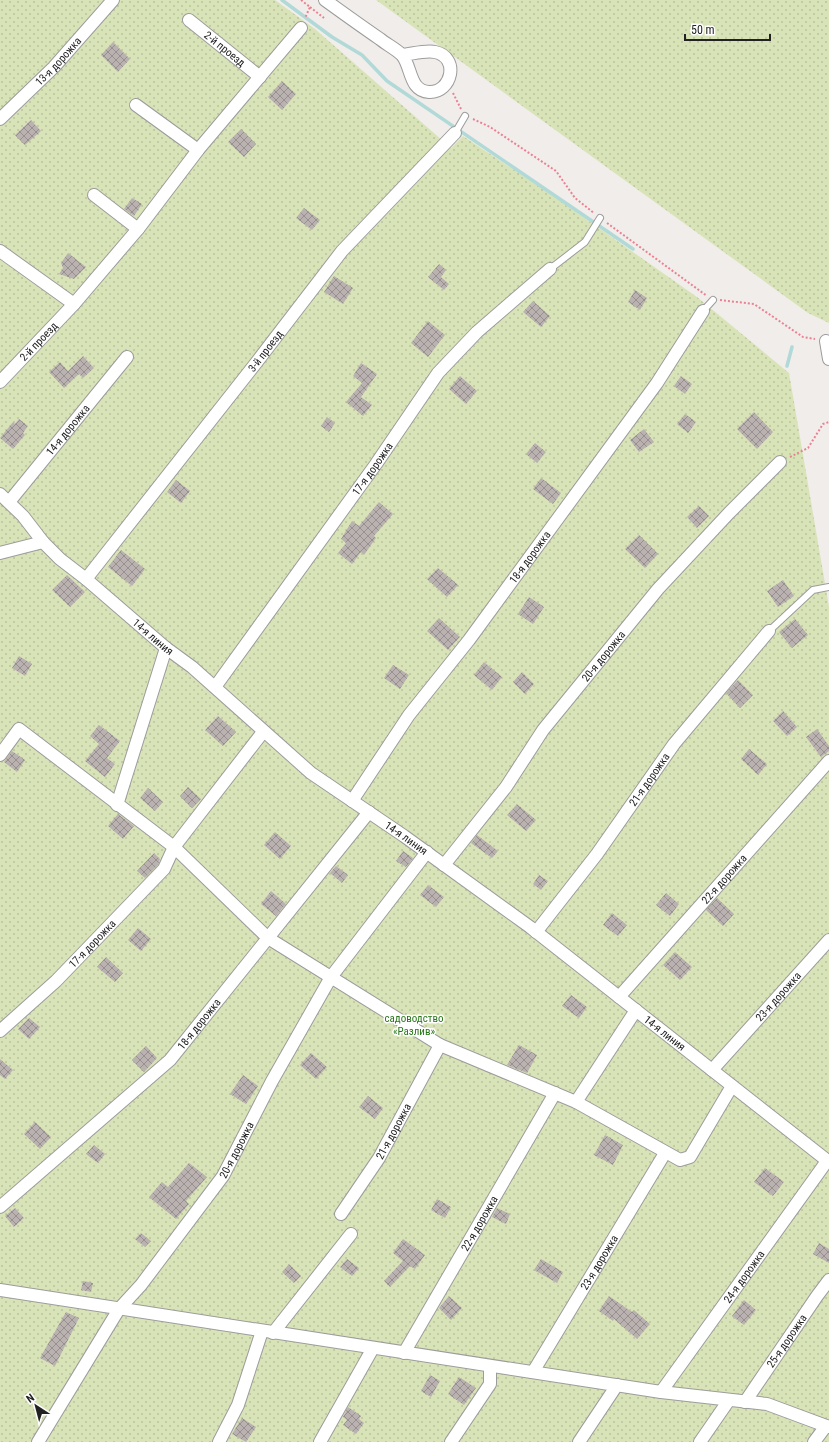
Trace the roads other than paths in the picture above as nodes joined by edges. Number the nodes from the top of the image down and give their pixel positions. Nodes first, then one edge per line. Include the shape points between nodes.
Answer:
1 (113, 0) edge
2 (325, 0) edge
3 (189, 20) dead end
4 (301, 28) dead end
5 (402, 55) junction
6 (260, 77) junction
7 (136, 105) dead end
8 (465, 116) road end
9 (0, 119) edge
10 (454, 133) joint
11 (198, 150) junction
12 (94, 195) dead end
13 (599, 220) road end
14 (138, 229) junction
15 (0, 252) edge
16 (550, 269) joint
17 (713, 300) road end
18 (74, 304) junction
19 (703, 311) joint
20 (828, 340) edge
21 (127, 358) dead end
22 (829, 359) edge
23 (1, 380) edge
24 (780, 462) road end
25 (5, 498) edge
26 (43, 542) junction
27 (0, 553) edge
28 (86, 579) junction
29 (829, 587) edge
30 (769, 631) joint
31 (166, 648) junction
32 (215, 687) junction
33 (263, 732) junction
34 (0, 755) edge
35 (829, 761) edge
36 (352, 801) junction
37 (117, 805) junction
38 (369, 812) junction
39 (174, 847) junction
40 (426, 852) junction
41 (444, 865) junction
42 (536, 932) junction
43 (268, 938) junction
44 (829, 940) edge
45 (332, 977) junction
46 (619, 997) junction
47 (636, 1010) junction
48 (0, 1031) edge
49 (440, 1045) junction
50 (712, 1070) junction
51 (732, 1086) junction
52 (555, 1093) junction
53 (576, 1102) junction
54 (665, 1152) junction
55 (828, 1162) edge
56 (0, 1207) edge
57 (341, 1214) dead end
58 (351, 1234) dead end
59 (829, 1280) edge
60 (0, 1290) edge
61 (119, 1309) junction
62 (268, 1332) junction
63 (373, 1348) junction
64 (404, 1353) junction
65 (490, 1366) junction
66 (533, 1372) junction
67 (617, 1385) junction
68 (661, 1392) junction
69 (729, 1400) junction
70 (745, 1402) junction
71 (827, 1427) edge
72 (38, 1442) edge
73 (219, 1442) edge
74 (320, 1442) edge
75 (451, 1442) edge
76 (579, 1442) edge
77 (700, 1442) edge
78 (814, 1442) edge

1 - 9 street, 13-я дорожка via 54,67
2 - 5 street
3 - 6 street, 2-й проезд
4 - 6 street, 2-й проезд
5 - 5 street via 414,84 420,89 435,92 448,83 451,68 442,55 435,52
6 - 11 street, 2-й проезд
7 - 11 street
8 - 10 lane
10 - 28 street, 3-й проезд via 342,251
11 - 14 street, 2-й проезд
12 - 14 street
13 - 16 lane via 585,242
14 - 18 street, 2-й проезд
15 - 18 street
16 - 32 street, 17-я дорожка via 477,332 438,373 376,464
17 - 19 lane
18 - 23 street, 2-й проезд
19 - 36 street, 18-я дорожка via 657,383 469,640 409,715
20 - 22 street
21 - 25 street, 14-я дорожка
24 - 41 street, 20-я дорожка via 658,589 543,730 506,787
25 - 26 street, 14-я линия
26 - 27 street
26 - 28 street, 14-я линия via 60,560
28 - 31 street, 14-я линия
29 - 30 lane via 813,590
30 - 42 street, 21-я дорожка via 674,744 598,854
31 - 32 street, 14-я линия
31 - 37 street
32 - 33 street, 14-я линия
33 - 36 street, 14-я линия via 311,773
33 - 39 street, 17-я дорожка
34 - 37 street via 19,729
35 - 46 street, 22-я дорожка
36 - 38 street, 14-я линия
37 - 39 street
38 - 40 street, 14-я линия
38 - 43 street, 18-я дорожка
39 - 43 street
39 - 48 street, 17-я дорожка via 164,869 56,980
40 - 41 street, 14-я линия
40 - 45 street, 20-я дорожка
41 - 42 street, 14-я линия
42 - 46 street, 14-я линия
43 - 45 street
43 - 56 street, 18-я дорожка via 170,1060
44 - 50 street, 23-я дорожка
45 - 49 street
45 - 61 street, 20-я дорожка via 272,1081 223,1176 142,1285
46 - 47 street, 14-я линия
47 - 50 street, 14-я линия
47 - 53 street
49 - 52 street
49 - 57 street, 21-я дорожка via 379,1158
50 - 51 street, 14-я линия
51 - 54 street via 690,1157 680,1160
51 - 55 street, 14-я линия
52 - 53 street
52 - 64 street, 22-я дорожка
53 - 54 street
54 - 66 street, 23-я дорожка
55 - 68 street, 24-я дорожка
58 - 62 street
59 - 70 street, 25-я дорожка
60 - 61 street
61 - 62 street
61 - 72 street, 20-я дорожка
62 - 63 street
62 - 73 street via 238,1405
63 - 64 street
63 - 74 street
64 - 65 street
65 - 66 street
65 - 75 street via 490,1384
66 - 67 street
67 - 68 street
67 - 76 street
68 - 69 street
69 - 70 street
69 - 77 street
70 - 71 street via 767,1404
71 - 78 street

